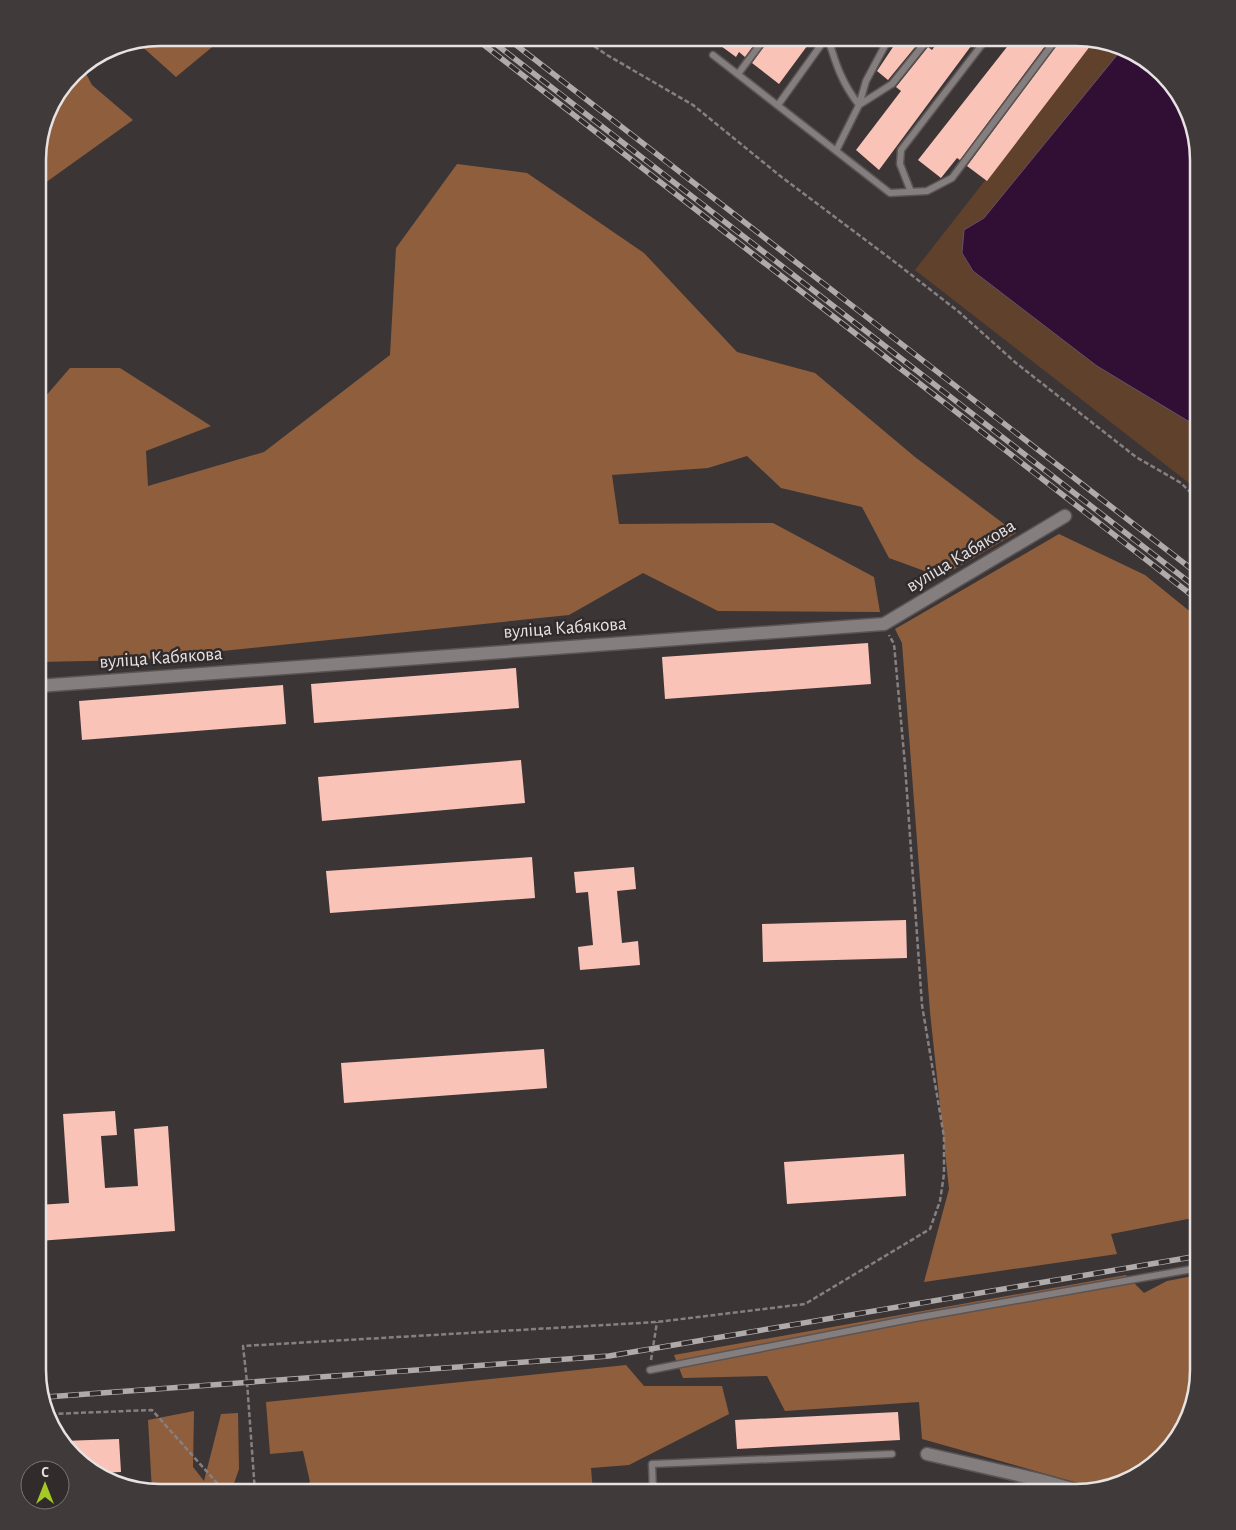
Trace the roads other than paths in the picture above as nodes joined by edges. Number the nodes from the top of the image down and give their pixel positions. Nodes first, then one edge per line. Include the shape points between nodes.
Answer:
1 (759, 46) edge
2 (821, 46) edge
3 (830, 46) edge
4 (885, 46) edge
5 (923, 46) edge
6 (981, 46) edge
7 (1051, 46) edge
8 (713, 55) dead end
9 (738, 74) junction
10 (778, 105) junction
11 (859, 106) junction
12 (836, 151) junction
13 (911, 192) junction
14 (1065, 516) dead end
15 (46, 685) edge
16 (1190, 1269) edge
17 (650, 1370) road end
18 (892, 1454) dead end
19 (926, 1454) dead end
20 (653, 1484) edge
21 (1054, 1484) edge

1 - 9 lane
2 - 10 lane
3 - 11 lane via 846,89
4 - 11 lane via 866,81
5 - 11 lane via 892,84
6 - 13 lane via 901,150 900,164
7 - 13 lane via 952,178 927,191
8 - 9 lane
9 - 10 lane
10 - 12 lane
11 - 12 lane
12 - 13 lane via 890,193
14 - 15 street, вуліца Кабякова via 884,624
16 - 17 lane via 915,1318
18 - 20 lane via 652,1464
19 - 21 street

